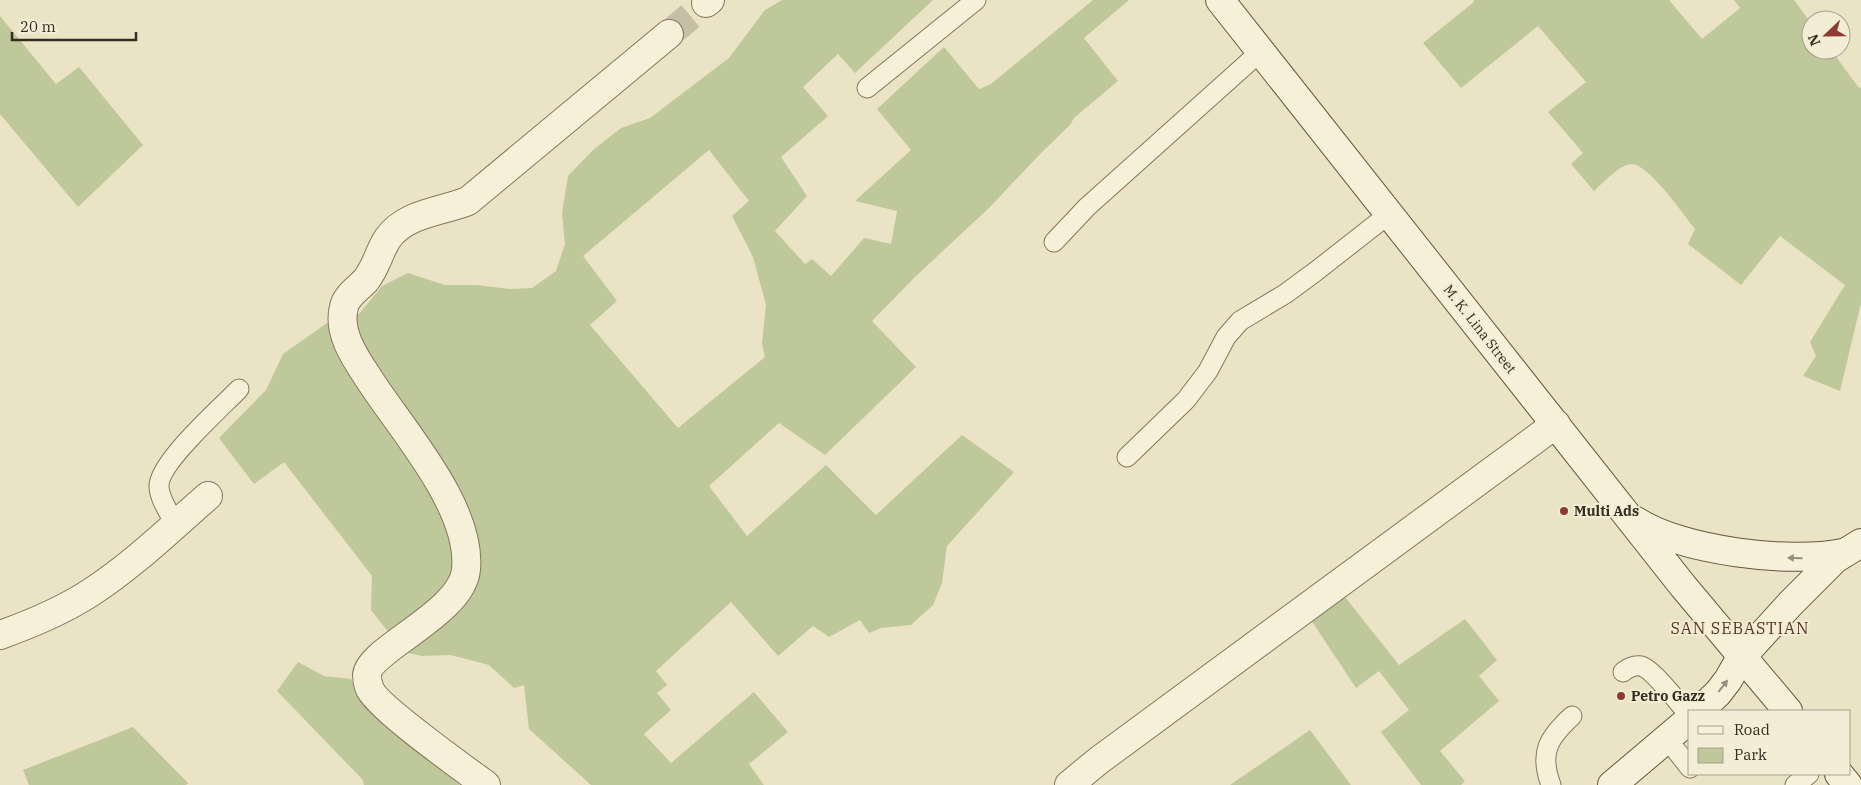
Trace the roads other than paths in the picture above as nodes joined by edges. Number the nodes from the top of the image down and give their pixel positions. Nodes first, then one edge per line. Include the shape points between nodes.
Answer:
1 (976, 0) edge
2 (1220, 0) edge
3 (669, 34) tunnel mouth
4 (1260, 52) junction
5 (867, 88) dead end
6 (1389, 214) junction
7 (1054, 242) dead end
8 (239, 389) dead end
9 (1556, 424) junction
10 (1126, 457) dead end
11 (208, 496) dead end
12 (1625, 511) junction
13 (175, 525) junction
14 (1852, 548) edge
15 (0, 636) edge
16 (1743, 657) junction
17 (1622, 672) dead end
18 (1700, 710) edge
19 (1787, 710) edge
20 (1572, 716) dead end
21 (1688, 716) edge
22 (1688, 720) edge
23 (1666, 739) junction
24 (1688, 766) edge
25 (1808, 775) edge
26 (1840, 775) edge
27 (486, 785) edge
28 (1069, 785) edge
29 (1552, 785) edge
30 (1612, 785) edge
31 (1796, 785) edge
32 (1848, 785) edge

1 - 5 lane
2 - 4 street, M. K. Lina Street
3 - 27 street via 468,201 423,214 397,228 384,244 374,268 344,306 343,324 353,355 446,494 459,523 466,554 466,570 460,588 372,664 367,675 370,690 387,709
4 - 6 street, M. K. Lina Street
4 - 7 lane via 1087,207
6 - 9 street, M. K. Lina Street
6 - 10 lane via 1308,278 1240,321 1226,337 1208,371 1186,400
8 - 13 lane via 173,456 160,478 161,496
9 - 12 street, M. K. Lina Street
9 - 28 street
11 - 13 street
14 -> 12 street via 1810,558 1704,546 1649,529
12 - 16 street, M. K. Lina Street
13 - 15 street via 90,593 32,624
14 - 16 street via 1792,603
18 -> 16 street via 1723,687
16 - 19 street, M. K. Lina Street
17 - 21 lane via 1634,666 1650,671
20 - 29 lane via 1548,742 1546,771
22 - 23 street
23 - 24 lane
23 - 30 street
25 - 31 lane
26 - 32 street

